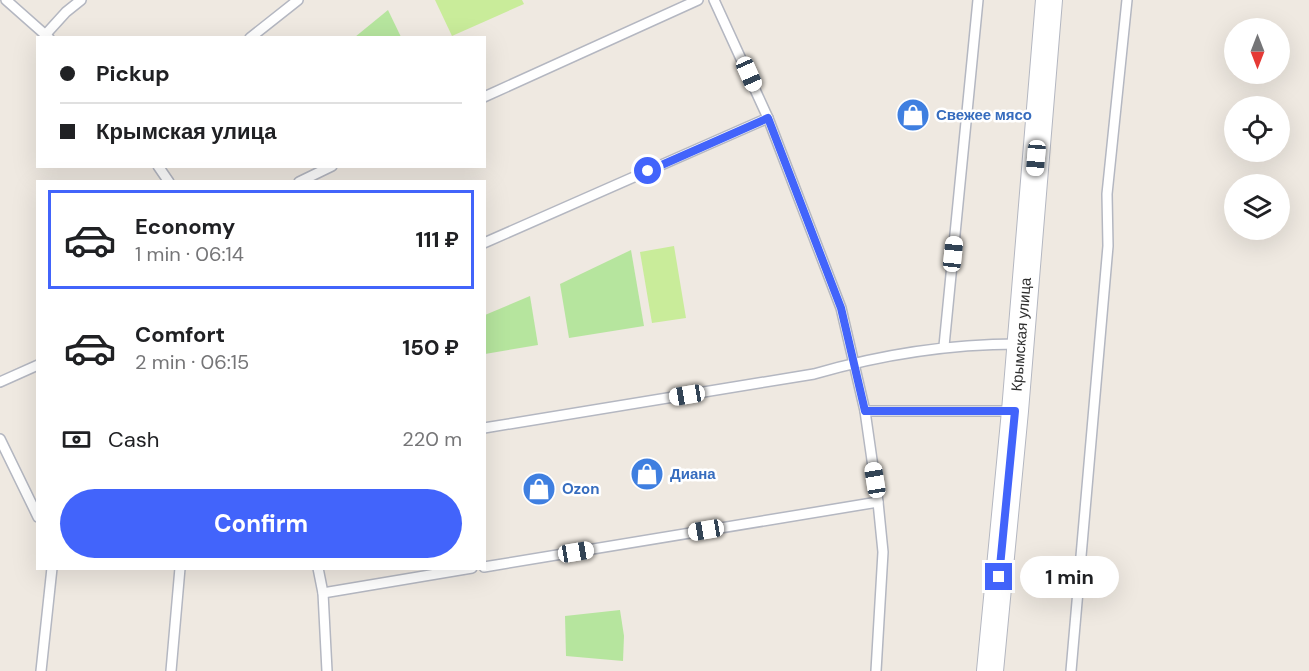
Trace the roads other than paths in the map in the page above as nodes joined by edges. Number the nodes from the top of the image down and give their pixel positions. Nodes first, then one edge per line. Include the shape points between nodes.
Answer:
1 (6, 0) edge
2 (81, 0) edge
3 (298, 0) edge
4 (698, 0) edge
5 (714, 0) edge
6 (978, 0) edge
7 (1049, 0) edge
8 (1127, 0) edge
9 (48, 36) edge
10 (253, 36) edge
11 (486, 96) edge
12 (768, 118) junction
13 (328, 168) edge
14 (303, 180) edge
15 (486, 242) edge
16 (1021, 344) junction
17 (944, 346) junction
18 (853, 363) junction
19 (36, 366) edge
20 (0, 382) edge
21 (865, 411) junction
22 (1015, 411) junction
23 (486, 428) edge
24 (0, 439) edge
25 (878, 502) junction
26 (36, 513) edge
27 (486, 567) edge
28 (52, 570) edge
29 (180, 570) edge
30 (318, 570) edge
31 (460, 570) edge
32 (323, 593) junction
33 (41, 671) edge
34 (171, 671) edge
35 (327, 671) edge
36 (876, 671) edge
37 (990, 671) edge
38 (1071, 671) edge

1 - 9 lane
2 - 9 lane
3 - 10 lane
4 - 11 lane
5 - 12 lane
6 - 17 lane
7 - 16 street, Крымская улица
8 - 38 lane via 1107,194 1108,246
12 - 15 lane
12 - 18 lane via 841,308
13 - 14 lane
16 - 17 lane
16 - 22 street, Крымская улица
17 - 18 lane
18 - 21 lane
18 - 23 lane via 814,374
19 - 20 lane
21 - 22 lane
21 - 25 lane
22 - 37 street, Крымская улица
24 - 26 lane
25 - 27 lane
25 - 36 lane via 883,552
28 - 33 lane
29 - 34 lane
30 - 32 lane
31 - 32 lane
32 - 35 lane

